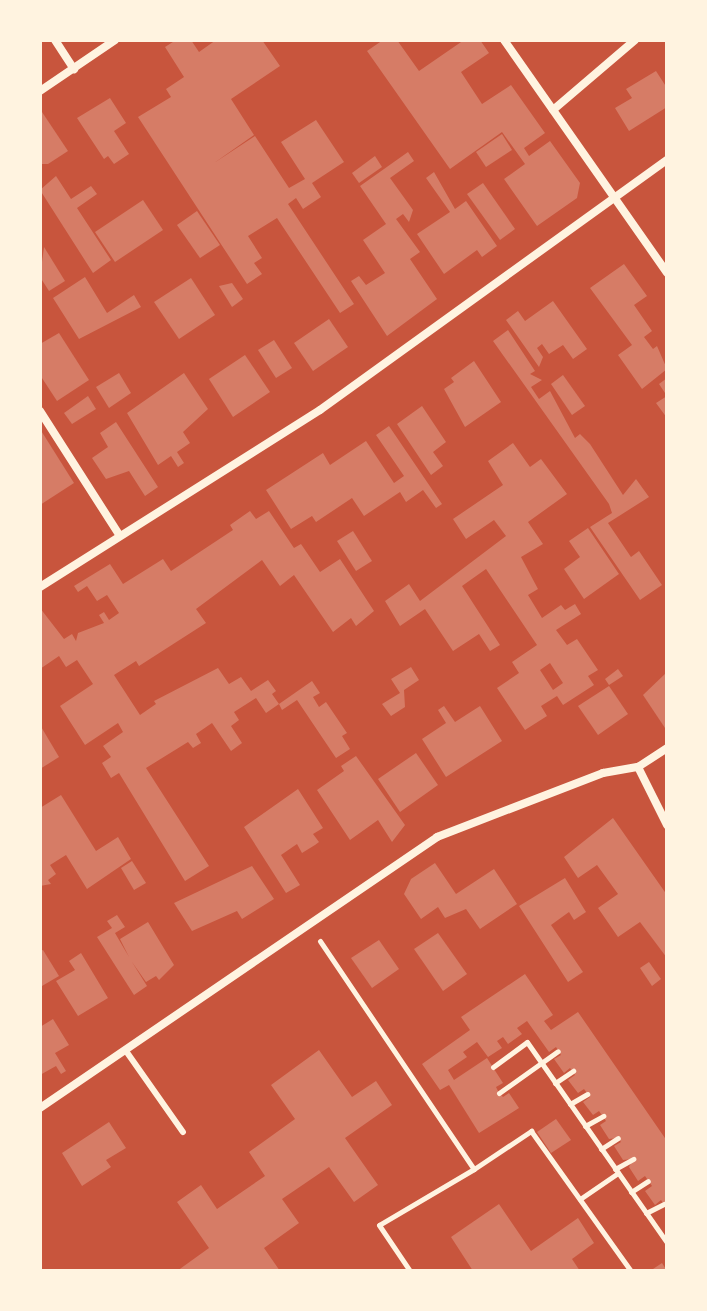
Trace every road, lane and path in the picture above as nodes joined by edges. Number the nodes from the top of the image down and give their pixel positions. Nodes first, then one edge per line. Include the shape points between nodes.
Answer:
1 (55, 40) edge
2 (115, 40) edge
3 (504, 40) edge
4 (635, 40) edge
5 (74, 69) junction
6 (40, 91) edge
7 (553, 110) junction
8 (667, 160) edge
9 (613, 195) junction
10 (667, 273) edge
11 (40, 411) edge
12 (120, 536) junction
13 (40, 587) edge
14 (667, 748) edge
15 (638, 767) junction
16 (667, 825) edge
17 (308, 924) junction
18 (126, 1051) junction
19 (558, 1051) dead end
20 (542, 1063) junction
21 (493, 1067) dead end
22 (573, 1071) dead end
23 (555, 1083) junction
24 (499, 1093) dead end
25 (587, 1094) dead end
26 (570, 1104) junction
27 (40, 1108) edge
28 (603, 1116) dead end
29 (585, 1126) junction
30 (183, 1132) dead end
31 (618, 1138) dead end
32 (601, 1149) junction
33 (633, 1159) dead end
34 (474, 1169) junction
35 (616, 1171) junction
36 (648, 1181) dead end
37 (631, 1192) junction
38 (580, 1199) junction
39 (664, 1204) dead end
40 (646, 1213) junction
41 (665, 1236) edge
42 (667, 1243) edge
43 (410, 1271) edge
44 (631, 1271) edge

1 - 5 street
2 - 5 street
3 - 7 street
4 - 7 street
5 - 6 street
7 - 9 street
8 - 9 street
9 - 10 street
9 - 12 street via 320,410
11 - 12 street
12 - 13 street
14 - 15 street
15 - 16 street
15 - 17 street via 603,773 468,822 437,837
17 - 18 street
17 - 34 path
18 - 27 street
18 - 30 lane
19 - 20 path
20 - 21 path via 527,1042
20 - 23 path
20 - 24 path
22 - 23 path
23 - 26 path
25 - 26 path
26 - 29 path
28 - 29 path
29 - 32 path
31 - 32 path
32 - 35 path
33 - 35 path
34 - 38 path via 531,1131
34 - 43 path via 379,1225
35 - 37 path
35 - 38 path
36 - 37 path
37 - 40 path
38 - 44 path
39 - 40 path
40 - 41 path
41 - 42 path

